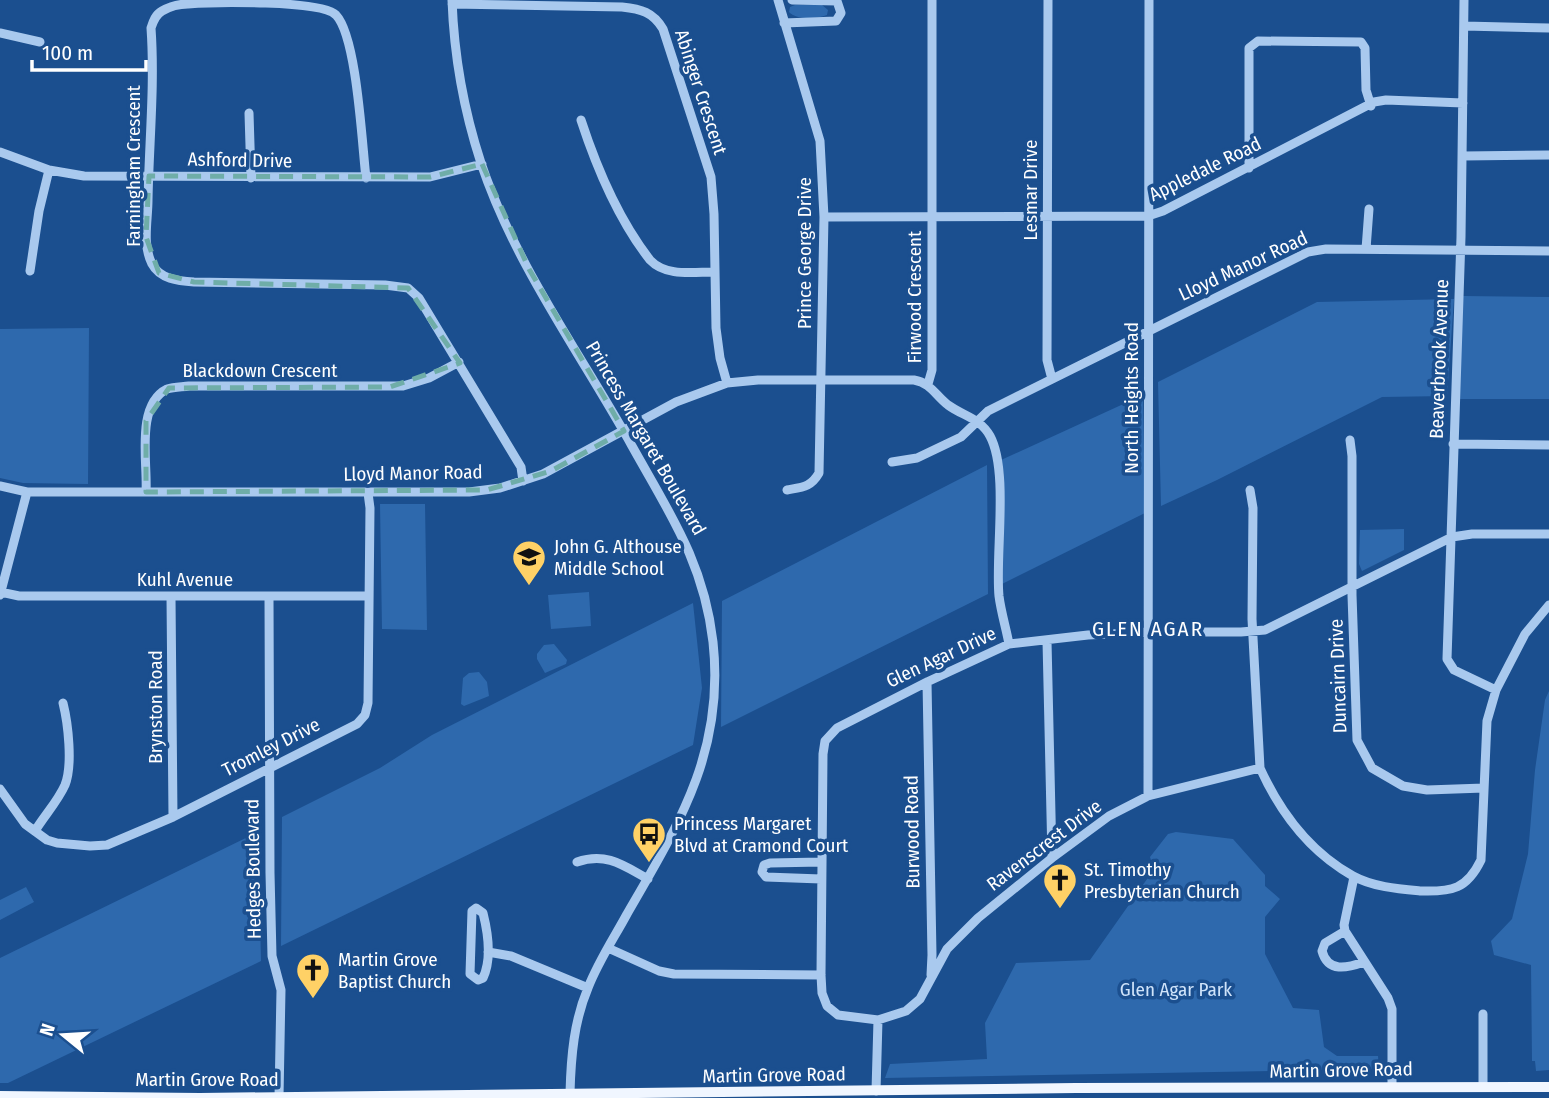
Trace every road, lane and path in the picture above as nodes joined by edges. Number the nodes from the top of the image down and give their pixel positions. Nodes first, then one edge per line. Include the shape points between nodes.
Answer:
1 (778, 0) edge
2 (792, 0) edge
3 (932, 0) edge
4 (1048, 0) edge
5 (1150, 0) edge
6 (1464, 0) edge
7 (452, 2) edge
8 (784, 23) junction
9 (1464, 26) junction
10 (1549, 28) edge
11 (0, 33) edge
12 (40, 42) dead end
13 (1463, 103) junction
14 (1371, 106) junction
15 (249, 113) dead end
16 (581, 120) dead end
17 (0, 152) edge
18 (1549, 155) edge
19 (1463, 156) junction
20 (482, 164) junction
21 (1249, 168) junction
22 (49, 170) junction
23 (149, 176) junction
24 (251, 178) junction
25 (366, 178) junction
26 (1369, 209) dead end
27 (1148, 216) junction
28 (824, 217) junction
29 (1047, 217) junction
30 (931, 218) junction
31 (1366, 249) junction
32 (1460, 250) junction
33 (1549, 251) edge
34 (30, 271) dead end
35 (714, 272) junction
36 (1148, 331) junction
37 (1132, 339) junction
38 (1149, 351) junction
39 (459, 362) junction
40 (1052, 379) junction
41 (820, 380) junction
42 (727, 383) junction
43 (928, 384) junction
44 (978, 421) junction
45 (624, 431) junction
46 (1350, 440) dead end
47 (1453, 444) junction
48 (1549, 445) edge
49 (892, 462) dead end
50 (523, 481) junction
51 (0, 486) edge
52 (787, 490) dead end
53 (1250, 490) dead end
54 (27, 492) junction
55 (146, 492) junction
56 (368, 493) junction
57 (1549, 534) edge
58 (1452, 537) junction
59 (1352, 588) junction
60 (0, 593) edge
61 (369, 596) junction
62 (171, 597) junction
63 (269, 597) junction
64 (1549, 605) edge
65 (1149, 632) junction
66 (1254, 632) junction
67 (1047, 641) junction
68 (1009, 644) junction
69 (927, 682) junction
70 (1496, 690) junction
71 (63, 703) dead end
72 (1260, 768) junction
73 (268, 769) junction
74 (1484, 788) junction
75 (0, 789) edge
76 (1148, 796) junction
77 (173, 817) junction
78 (35, 831) junction
79 (1052, 858) junction
80 (577, 862) dead end
81 (821, 862) junction
82 (1354, 877) junction
83 (648, 879) junction
84 (821, 879) junction
85 (1345, 931) junction
86 (608, 948) junction
87 (488, 952) junction
88 (1364, 962) junction
89 (821, 975) junction
90 (931, 981) junction
91 (588, 988) junction
92 (1483, 1014) dead end
93 (878, 1020) junction
94 (1392, 1087) junction
95 (1483, 1087) junction
96 (1549, 1087) edge
97 (876, 1091) junction
98 (570, 1093) junction
99 (825, 1095) edge
100 (0, 1096) edge
101 (509, 1096) edge
102 (279, 1097) edge

1 - 8 street, Prince George Drive
2 - 8 street via 837,1 842,13 836,21
3 - 30 street, Firwood Crescent
4 - 29 street, Lesmar Drive
5 - 27 street, North Heights Road
6 - 9 street, Beaverbrook Avenue
7 - 20 street, Princess Margaret Boulevard via 460,77
7 - 35 street, Abinger Crescent via 622,7 640,9 658,20 711,177
8 - 28 street, Prince George Drive via 820,141
9 - 10 street
9 - 13 street, Beaverbrook Avenue
11 - 12 street
13 - 14 street, Appledale Road via 1380,101
13 - 19 street, Beaverbrook Avenue
14 - 21 street, Appledale Road
14 - 21 street via 1361,42 1251,44
15 - 24 street
16 - 35 street via 619,214 650,260 665,270
17 - 22 street, Ashford Drive
18 - 19 street
19 - 32 street, Beaverbrook Avenue
20 - 25 street, Ashford Drive via 430,177
20 - 45 street, Princess Margaret Boulevard via 523,257
21 - 27 street, Appledale Road
22 - 23 street, Ashford Drive via 84,176
22 - 34 street
23 - 24 street, Ashford Drive
23 - 25 street, Farningham Crescent via 151,29 157,15 186,4 299,4 330,10 345,30 356,80
23 - 39 street, Farningham Crescent via 146,237 151,263 169,278 408,288 424,305
24 - 25 street, Ashford Drive
26 - 31 street
27 - 29 street, Appledale Road
27 - 36 street, North Heights Road
28 - 30 street, Appledale Road
28 - 41 street, Prince George Drive
29 - 30 street, Appledale Road
29 - 40 street, Lesmar Drive via 1047,360
30 - 43 street, Firwood Crescent via 932,370
31 - 32 street, Lloyd Manor Road
31 - 36 street, Lloyd Manor Road via 1326,249 1299,256
32 - 33 street, Lloyd Manor Road
32 - 47 street, Beaverbrook Avenue
35 - 42 street, Abinger Crescent via 717,342
36 - 37 street, Lloyd Manor Road
36 - 38 street, North Heights Road
37 - 38 street
37 - 40 street, Lloyd Manor Road
38 - 65 street, North Heights Road
39 - 50 street, Farningham Crescent via 521,467
39 - 55 street, Blackdown Crescent via 402,386 169,388 146,421
40 - 44 street, Lloyd Manor Road via 988,411
41 - 42 street, Lloyd Manor Road
41 - 43 street, Lloyd Manor Road
41 - 52 street, Prince George Drive via 820,473 807,486
42 - 45 street, Lloyd Manor Road via 676,401
43 - 44 street, Firwood Crescent via 947,404
44 - 49 street, Lloyd Manor Road via 961,437 917,458
44 - 68 street via 990,436 999,471 999,596
45 - 50 street, Lloyd Manor Road
45 - 83 street, Princess Margaret Boulevard via 688,547 704,592 715,662 712,719 698,777
46 - 59 street, Duncairn Drive
47 - 48 street
47 - 58 street, Beaverbrook Avenue
50 - 56 street, Lloyd Manor Road via 469,492
51 - 54 street, Lloyd Manor Road
53 - 66 street
54 - 55 street, Lloyd Manor Road
54 - 60 street
55 - 56 street, Lloyd Manor Road
56 - 61 street, Tromley Drive
57 - 58 street, Glen Agar Drive
58 - 59 street, Glen Agar Drive
58 - 70 street, Beaverbrook Avenue via 1447,659 1454,670
59 - 66 street, Glen Agar Drive
59 - 74 street, Duncairn Drive via 1357,740 1372,768 1403,786
60 - 62 street, Kuhl Avenue
61 - 63 street, Kuhl Avenue
61 - 73 street, Tromley Drive via 365,715 357,724
62 - 63 street, Kuhl Avenue
62 - 77 street, Brynston Road
63 - 73 street, Hedges Boulevard
64 - 70 street via 1525,634
65 - 66 street, Glen Agar Drive
65 - 67 street, Glen Agar Drive
65 - 76 street, North Heights Road
66 - 72 street
67 - 68 street, Glen Agar Drive
67 - 79 street
68 - 69 street, Glen Agar Drive
69 - 81 street, Glen Agar Drive via 838,728 825,741
69 - 90 street, Burwood Road
70 - 74 street via 1487,721
71 - 78 street via 68,754 65,784
72 - 76 street, Ravenscrest Drive
72 - 82 street via 1275,800 1311,845
73 - 77 street, Tromley Drive
73 - 102 street, Hedges Boulevard via 272,956 281,990
74 - 82 street via 1481,860 1460,888 1394,889
75 - 78 street, Tromley Drive
76 - 79 street, Ravenscrest Drive via 1109,816
77 - 78 street, Tromley Drive via 100,846 57,843
79 - 90 street, Ravenscrest Drive via 947,949
80 - 83 street via 608,858
81 - 84 street, Glen Agar Drive
81 - 84 street via 770,863 762,872 766,877
82 - 85 street
83 - 86 street, Princess Margaret Boulevard
84 - 89 street, Glen Agar Drive
85 - 88 street
85 - 88 street via 1325,943 1325,960 1338,967
86 - 89 street via 674,974
86 - 91 street, Princess Margaret Boulevard
87 - 87 street via 483,913 476,908 470,921 473,978 483,978
87 - 91 street via 511,956
88 - 94 street via 1392,1009
89 - 93 street, Glen Agar Drive via 827,1006 838,1015
90 - 93 street, Ravenscrest Drive via 906,1011
91 - 98 street, Princess Margaret Boulevard via 575,1032
92 - 95 street
93 - 97 street
94 - 95 main road, Martin Grove Road
94 - 97 main road, Martin Grove Road
95 - 96 main road, Martin Grove Road
97 - 99 main road, Martin Grove Road
98 - 99 main road, Martin Grove Road
98 - 101 main road, Martin Grove Road
100 - 102 main road, Martin Grove Road
101 - 102 main road, Martin Grove Road

